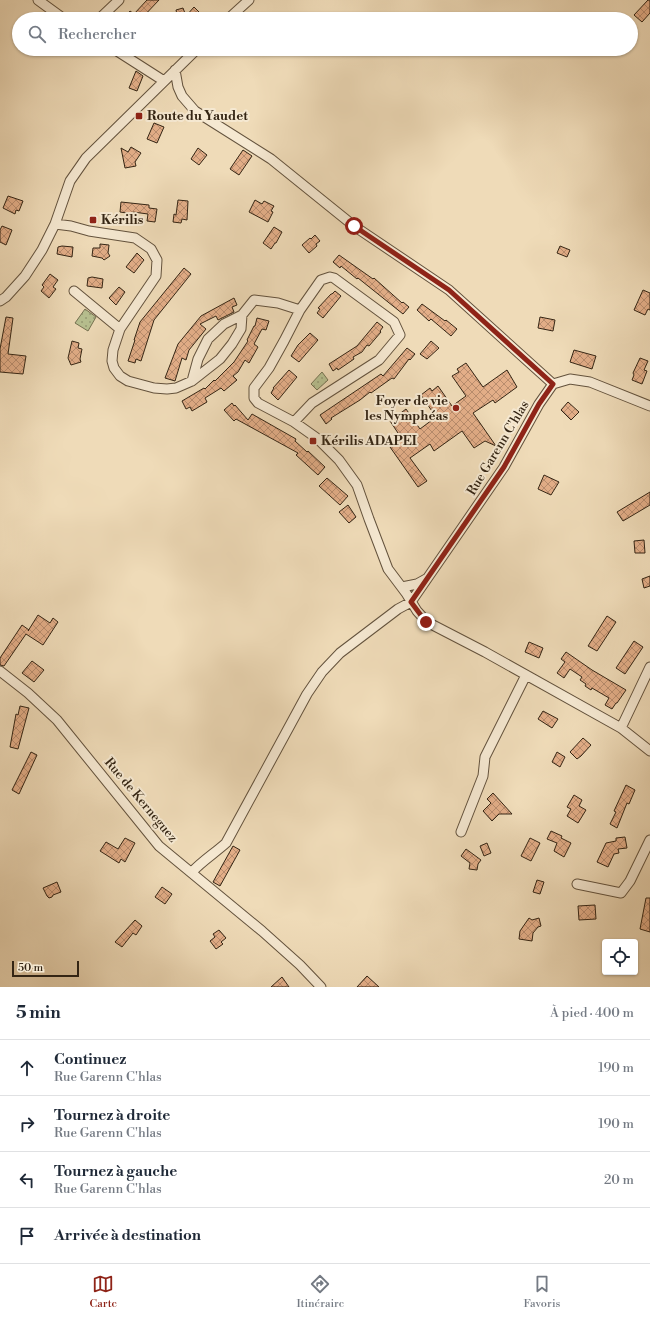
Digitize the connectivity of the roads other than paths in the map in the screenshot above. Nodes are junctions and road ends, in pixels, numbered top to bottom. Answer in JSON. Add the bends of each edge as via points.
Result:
{"nodes":[{"id":1,"x":38,"y":0,"type":"edge"},
{"id":2,"x":118,"y":0,"type":"edge"},
{"id":3,"x":249,"y":0,"type":"edge"},
{"id":4,"x":54,"y":12,"type":"edge"},
{"id":5,"x":106,"y":12,"type":"edge"},
{"id":6,"x":236,"y":12,"type":"edge"},
{"id":7,"x":125,"y":56,"type":"edge"},
{"id":8,"x":190,"y":56,"type":"edge"},
{"id":9,"x":175,"y":70,"type":"junction"},
{"id":10,"x":164,"y":81,"type":"junction"},
{"id":11,"x":54,"y":224,"type":"junction"},
{"id":12,"x":74,"y":291,"type":"dead end"},
{"id":13,"x":0,"y":301,"type":"edge"},
{"id":14,"x":300,"y":310,"type":"junction"},
{"id":15,"x":242,"y":314,"type":"junction"},
{"id":16,"x":120,"y":329,"type":"junction"},
{"id":17,"x":192,"y":381,"type":"junction"},
{"id":18,"x":553,"y":384,"type":"junction"},
{"id":19,"x":650,"y":406,"type":"edge"},
{"id":20,"x":294,"y":422,"type":"junction"},
{"id":21,"x":428,"y":579,"type":"junction"},
{"id":22,"x":402,"y":587,"type":"junction"},
{"id":23,"x":411,"y":602,"type":"junction"},
{"id":24,"x":650,"y":667,"type":"edge"},
{"id":25,"x":0,"y":671,"type":"edge"},
{"id":26,"x":526,"y":675,"type":"junction"},
{"id":27,"x":621,"y":728,"type":"junction"},
{"id":28,"x":650,"y":751,"type":"edge"},
{"id":29,"x":461,"y":832,"type":"dead end"},
{"id":30,"x":650,"y":840,"type":"edge"},
{"id":31,"x":192,"y":872,"type":"junction"},
{"id":32,"x":577,"y":884,"type":"dead end"},
{"id":33,"x":321,"y":987,"type":"edge"}],
"edges":[{"from":1,"to":4,"type":"street"},
{"from":2,"to":5,"type":"street"},
{"from":3,"to":6,"type":"street"},
{"from":7,"to":10,"type":"street"},
{"from":8,"to":9,"type":"street"},
{"from":9,"to":10,"type":"street"},
{"from":9,"to":18,"type":"street","via":[[182,96],[195,111],[271,159],[354,226],[449,290]]},
{"from":10,"to":11,"type":"street","via":[[86,158],[70,181]]},
{"from":11,"to":13,"type":"street","via":[[42,250],[25,276]]},
{"from":11,"to":16,"type":"street","via":[[135,238],[151,249],[157,260],[156,276]]},
{"from":12,"to":16,"type":"street"},
{"from":14,"to":15,"type":"street","via":[[278,303],[254,300]]},
{"from":14,"to":20,"type":"street","via":[[280,348],[254,388],[254,398],[258,403]]},
{"from":14,"to":20,"type":"street","via":[[321,280],[330,276],[394,322],[400,335],[379,360],[312,403]]},
{"from":15,"to":17,"type":"street","via":[[241,329],[232,344],[220,359]]},
{"from":15,"to":17,"type":"street","via":[[224,324],[208,340],[198,359]]},
{"from":16,"to":17,"type":"street","via":[[112,361],[120,376],[128,381],[154,388],[176,388]]},
{"from":18,"to":19,"type":"street","via":[[570,379],[590,382]]},
{"from":18,"to":21,"type":"street","name":"Rue Garenn C'hlas","via":[[504,467]]},
{"from":20,"to":22,"type":"street","via":[[318,439],[339,460],[358,485],[388,569]]},
{"from":21,"to":22,"type":"street"},
{"from":21,"to":23,"type":"street","name":"Rue Garenn C'hlas"},
{"from":22,"to":23,"type":"street"},
{"from":23,"to":26,"type":"street","via":[[426,622]]},
{"from":23,"to":31,"type":"street","via":[[340,653],[322,672],[307,694],[226,843]]},
{"from":24,"to":27,"type":"street"},
{"from":25,"to":31,"type":"street","name":"Rue de Kerneguez","via":[[57,720],[159,846]]},
{"from":26,"to":27,"type":"street"},
{"from":26,"to":29,"type":"street","via":[[485,758],[483,776]]},
{"from":27,"to":28,"type":"street"},
{"from":30,"to":32,"type":"street","via":[[630,881],[621,893]]},
{"from":31,"to":33,"type":"street","name":"Rue de Kerneguez","via":[[283,950]]}]}
